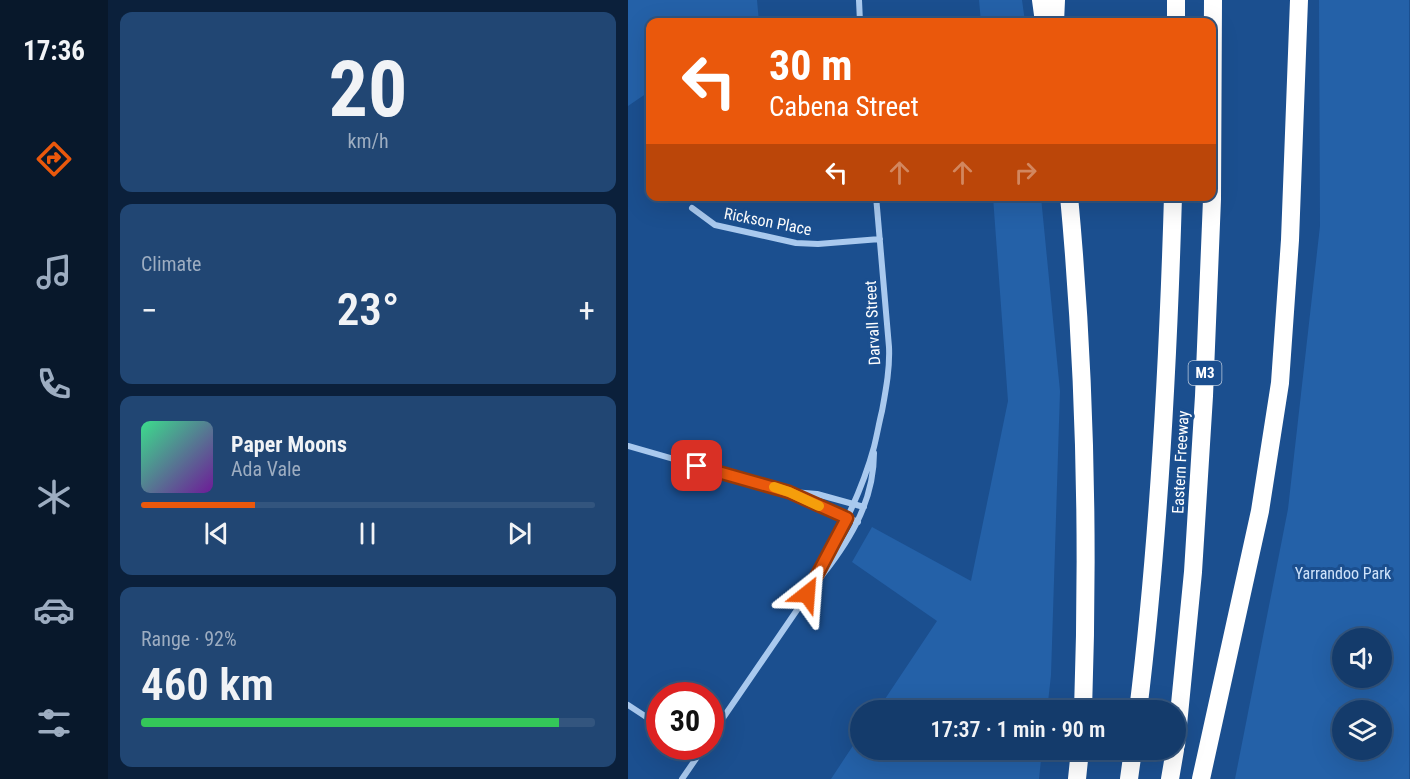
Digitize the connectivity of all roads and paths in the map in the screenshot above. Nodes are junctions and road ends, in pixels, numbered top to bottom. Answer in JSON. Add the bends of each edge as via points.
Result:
{"nodes":[{"id":1,"x":859,"y":0,"type":"edge"},
{"id":2,"x":1041,"y":0,"type":"edge"},
{"id":3,"x":1056,"y":0,"type":"edge"},
{"id":4,"x":1176,"y":0,"type":"edge"},
{"id":5,"x":1213,"y":0,"type":"edge"},
{"id":6,"x":1299,"y":0,"type":"edge"},
{"id":7,"x":860,"y":18,"type":"edge"},
{"id":8,"x":1044,"y":18,"type":"edge"},
{"id":9,"x":1055,"y":18,"type":"edge"},
{"id":10,"x":1176,"y":18,"type":"edge"},
{"id":11,"x":1213,"y":18,"type":"edge"},
{"id":12,"x":876,"y":201,"type":"edge"},
{"id":13,"x":1069,"y":201,"type":"edge"},
{"id":14,"x":1173,"y":201,"type":"edge"},
{"id":15,"x":1212,"y":201,"type":"edge"},
{"id":16,"x":692,"y":208,"type":"dead end"},
{"id":17,"x":880,"y":238,"type":"junction"},
{"id":18,"x":628,"y":446,"type":"edge"},
{"id":19,"x":874,"y":448,"type":"junction"},
{"id":20,"x":789,"y":492,"type":"junction"},
{"id":21,"x":853,"y":503,"type":"junction"},
{"id":22,"x":864,"y":507,"type":"junction"},
{"id":23,"x":847,"y":518,"type":"junction"},
{"id":24,"x":858,"y":522,"type":"junction"},
{"id":25,"x":807,"y":594,"type":"junction"},
{"id":26,"x":1083,"y":700,"type":"edge"},
{"id":27,"x":1139,"y":700,"type":"edge"},
{"id":28,"x":1180,"y":700,"type":"edge"},
{"id":29,"x":628,"y":705,"type":"edge"},
{"id":30,"x":724,"y":716,"type":"edge"},
{"id":31,"x":646,"y":717,"type":"edge"},
{"id":32,"x":695,"y":760,"type":"edge"},
{"id":33,"x":1079,"y":760,"type":"edge"},
{"id":34,"x":1132,"y":760,"type":"edge"},
{"id":35,"x":1173,"y":760,"type":"edge"},
{"id":36,"x":682,"y":779,"type":"edge"},
{"id":37,"x":1077,"y":779,"type":"edge"},
{"id":38,"x":1129,"y":779,"type":"edge"},
{"id":39,"x":1170,"y":779,"type":"edge"},
{"id":40,"x":1201,"y":779,"type":"edge"}],
"edges":[{"from":1,"to":7,"type":"street"},
{"from":2,"to":8,"type":"highway"},
{"from":3,"to":9,"type":"highway"},
{"from":4,"to":10,"type":"highway"},
{"from":5,"to":11,"type":"highway","name":"Eastern Freeway","number":"M3"},
{"from":6,"to":40,"type":"highway","via":[[1280,383],[1260,511]]},
{"from":12,"to":17,"type":"street","name":"Darvall Street"},
{"from":13,"to":26,"type":"highway","via":[[1078,294],[1086,488]]},
{"from":14,"to":27,"type":"highway","name":"Eastern Freeway","number":"M3","via":[[1160,474]]},
{"from":15,"to":28,"type":"highway","name":"Eastern Freeway","number":"M3","via":[[1193,572]]},
{"from":16,"to":17,"type":"street","name":"Rickson Place","via":[[715,225],[796,243]]},
{"from":17,"to":19,"type":"street","name":"Darvall Street","via":[[890,360]]},
{"from":18,"to":20,"type":"street"},
{"from":19,"to":21,"type":"street","name":"Darvall Street"},
{"from":19,"to":22,"type":"street","name":"Darvall Street","via":[[874,468]]},
{"from":20,"to":21,"type":"street"},
{"from":20,"to":23,"type":"street"},
{"from":21,"to":22,"type":"street"},
{"from":21,"to":23,"type":"street","name":"Darvall Street"},
{"from":22,"to":24,"type":"street","name":"Darvall Street"},
{"from":23,"to":24,"type":"street"},
{"from":23,"to":25,"type":"street","name":"Darvall Street"},
{"from":24,"to":25,"type":"street","name":"Darvall Street","via":[[838,556]]},
{"from":25,"to":30,"type":"street","name":"Darvall Street"},
{"from":29,"to":31,"type":"street"},
{"from":32,"to":36,"type":"street"},
{"from":33,"to":37,"type":"highway"},
{"from":34,"to":38,"type":"highway"},
{"from":35,"to":39,"type":"highway"}]}
